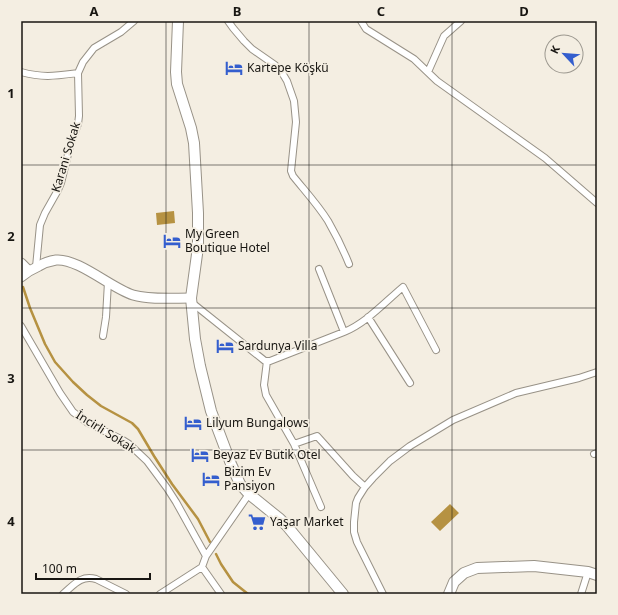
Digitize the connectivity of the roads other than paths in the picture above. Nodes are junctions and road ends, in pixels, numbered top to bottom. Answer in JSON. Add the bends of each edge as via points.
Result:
{"nodes":[{"id":1,"x":134,"y":21,"type":"edge"},
{"id":2,"x":178,"y":21,"type":"edge"},
{"id":3,"x":228,"y":21,"type":"edge"},
{"id":4,"x":361,"y":21,"type":"edge"},
{"id":5,"x":461,"y":21,"type":"edge"},
{"id":6,"x":21,"y":72,"type":"edge"},
{"id":7,"x":428,"y":72,"type":"junction"},
{"id":8,"x":78,"y":74,"type":"junction"},
{"id":9,"x":597,"y":203,"type":"edge"},
{"id":10,"x":21,"y":263,"type":"edge"},
{"id":11,"x":350,"y":264,"type":"dead end"},
{"id":12,"x":32,"y":269,"type":"junction"},
{"id":13,"x":319,"y":269,"type":"dead end"},
{"id":14,"x":21,"y":277,"type":"edge"},
{"id":15,"x":108,"y":282,"type":"junction"},
{"id":16,"x":191,"y":300,"type":"junction"},
{"id":17,"x":368,"y":317,"type":"junction"},
{"id":18,"x":21,"y":326,"type":"edge"},
{"id":19,"x":344,"y":332,"type":"junction"},
{"id":20,"x":103,"y":336,"type":"dead end"},
{"id":21,"x":436,"y":350,"type":"dead end"},
{"id":22,"x":267,"y":362,"type":"junction"},
{"id":23,"x":597,"y":372,"type":"edge"},
{"id":24,"x":410,"y":383,"type":"dead end"},
{"id":25,"x":294,"y":444,"type":"junction"},
{"id":26,"x":365,"y":487,"type":"junction"},
{"id":27,"x":249,"y":494,"type":"junction"},
{"id":28,"x":321,"y":507,"type":"dead end"},
{"id":29,"x":206,"y":556,"type":"junction"},
{"id":30,"x":202,"y":567,"type":"junction"},
{"id":31,"x":593,"y":573,"type":"edge"},
{"id":32,"x":63,"y":594,"type":"edge"},
{"id":33,"x":126,"y":594,"type":"edge"},
{"id":34,"x":160,"y":594,"type":"edge"},
{"id":35,"x":221,"y":594,"type":"edge"},
{"id":36,"x":343,"y":594,"type":"edge"},
{"id":37,"x":383,"y":594,"type":"edge"},
{"id":38,"x":449,"y":594,"type":"edge"},
{"id":39,"x":581,"y":594,"type":"edge"}],
"edges":[{"from":1,"to":8,"type":"street","name":"Karani Sokak","via":[[94,48],[83,62]]},
{"from":2,"to":16,"type":"main road","via":[[176,72],[193,138],[198,213],[198,247]]},
{"from":3,"to":11,"type":"street","via":[[252,49],[275,65],[287,80],[294,101],[296,122],[291,171],[328,220]]},
{"from":4,"to":7,"type":"street","via":[[366,29],[414,59]]},
{"from":5,"to":7,"type":"street","via":[[444,36]]},
{"from":6,"to":8,"type":"street","via":[[44,77]]},
{"from":7,"to":9,"type":"street","via":[[544,158]]},
{"from":8,"to":12,"type":"street","name":"Karani Sokak","via":[[78,124],[61,183],[40,225]]},
{"from":10,"to":12,"type":"street"},
{"from":12,"to":14,"type":"street"},
{"from":12,"to":15,"type":"street","via":[[51,261],[65,260]]},
{"from":13,"to":19,"type":"street"},
{"from":15,"to":16,"type":"street","via":[[142,297]]},
{"from":15,"to":20,"type":"street"},
{"from":16,"to":22,"type":"street"},
{"from":16,"to":27,"type":"main road","via":[[197,352],[211,411],[237,479]]},
{"from":17,"to":19,"type":"street"},
{"from":17,"to":21,"type":"street","via":[[403,287]]},
{"from":17,"to":24,"type":"street"},
{"from":18,"to":29,"type":"street","name":"İncirli Sokak","via":[[73,412],[88,423],[129,444],[147,461],[176,502]]},
{"from":19,"to":22,"type":"street"},
{"from":22,"to":25,"type":"street","via":[[264,384],[266,395]]},
{"from":23,"to":26,"type":"street","via":[[516,393],[453,420],[390,461]]},
{"from":25,"to":26,"type":"street","via":[[317,436]]},
{"from":25,"to":28,"type":"street"},
{"from":26,"to":37,"type":"street","via":[[356,503],[354,532]]},
{"from":27,"to":29,"type":"street"},
{"from":27,"to":36,"type":"main road","via":[[280,519]]},
{"from":29,"to":30,"type":"street"},
{"from":30,"to":34,"type":"street"},
{"from":30,"to":35,"type":"street"},
{"from":31,"to":38,"type":"main road","via":[[534,566],[477,568],[464,573],[454,582]]},
{"from":31,"to":39,"type":"street"},
{"from":32,"to":33,"type":"street","via":[[79,580],[90,578]]}]}
